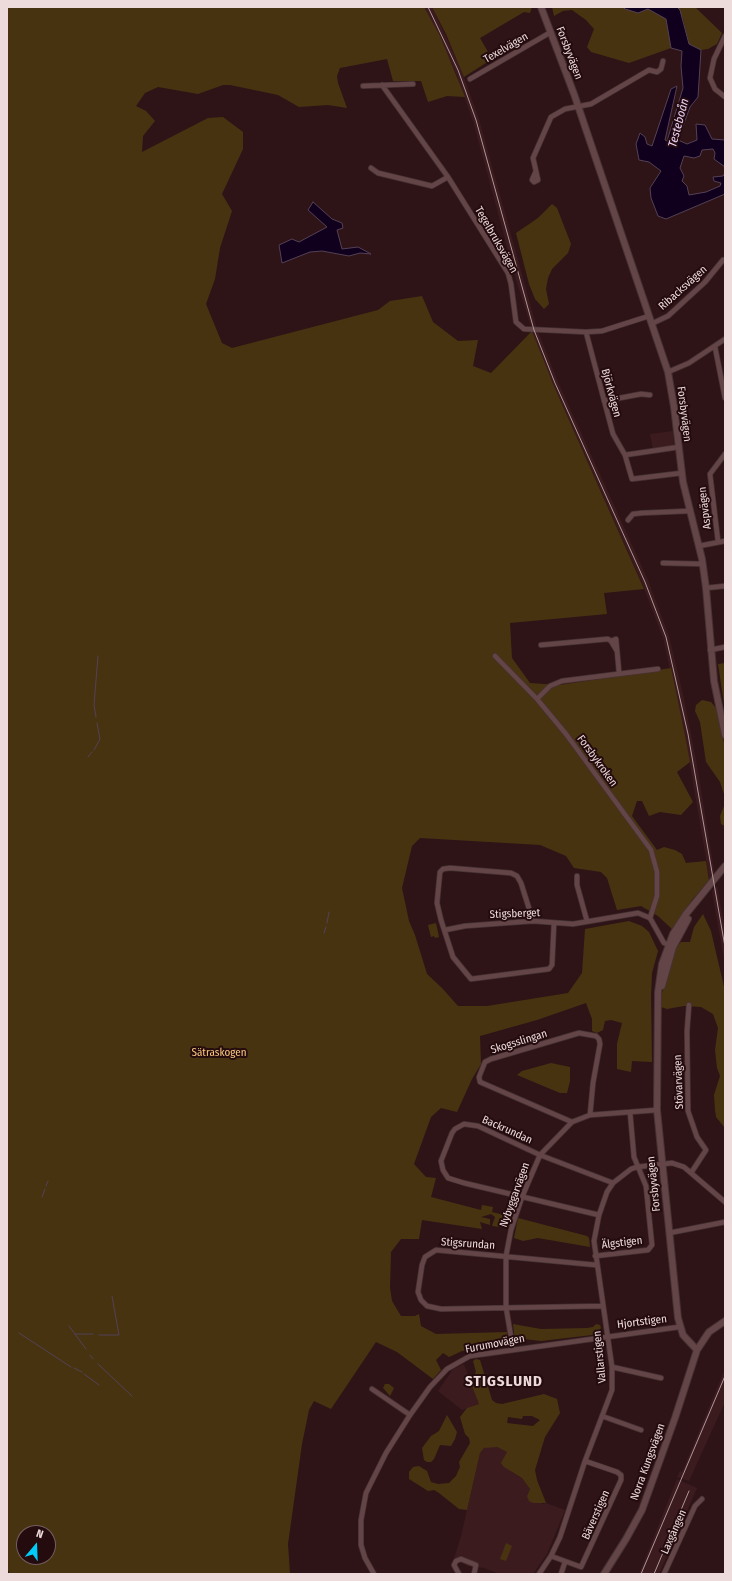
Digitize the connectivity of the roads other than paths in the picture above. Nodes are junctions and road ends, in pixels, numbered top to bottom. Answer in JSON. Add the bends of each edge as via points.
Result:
{"nodes":[{"id":1,"x":541,"y":7,"type":"edge"},
{"id":2,"x":551,"y":32,"type":"junction"},
{"id":3,"x":725,"y":36,"type":"edge"},
{"id":4,"x":663,"y":61,"type":"dead end"},
{"id":5,"x":470,"y":79,"type":"dead end"},
{"id":6,"x":413,"y":84,"type":"dead end"},
{"id":7,"x":382,"y":85,"type":"junction"},
{"id":8,"x":364,"y":86,"type":"dead end"},
{"id":9,"x":725,"y":97,"type":"edge"},
{"id":10,"x":578,"y":106,"type":"junction"},
{"id":11,"x":371,"y":168,"type":"dead end"},
{"id":12,"x":536,"y":171,"type":"dead end"},
{"id":13,"x":448,"y":177,"type":"junction"},
{"id":14,"x":723,"y":260,"type":"dead end"},
{"id":15,"x":649,"y":316,"type":"junction"},
{"id":16,"x":651,"y":324,"type":"junction"},
{"id":17,"x":586,"y":332,"type":"junction"},
{"id":18,"x":725,"y":339,"type":"edge"},
{"id":19,"x":715,"y":347,"type":"junction"},
{"id":20,"x":668,"y":372,"type":"junction"},
{"id":21,"x":650,"y":395,"type":"dead end"},
{"id":22,"x":725,"y":398,"type":"edge"},
{"id":23,"x":604,"y":401,"type":"junction"},
{"id":24,"x":679,"y":447,"type":"junction"},
{"id":25,"x":725,"y":454,"type":"edge"},
{"id":26,"x":625,"y":455,"type":"junction"},
{"id":27,"x":682,"y":473,"type":"junction"},
{"id":28,"x":689,"y":511,"type":"junction"},
{"id":29,"x":628,"y":520,"type":"dead end"},
{"id":30,"x":725,"y":541,"type":"edge"},
{"id":31,"x":718,"y":542,"type":"junction"},
{"id":32,"x":699,"y":546,"type":"junction"},
{"id":33,"x":663,"y":563,"type":"dead end"},
{"id":34,"x":703,"y":564,"type":"junction"},
{"id":35,"x":725,"y":586,"type":"edge"},
{"id":36,"x":706,"y":588,"type":"junction"},
{"id":37,"x":541,"y":645,"type":"dead end"},
{"id":38,"x":725,"y":647,"type":"edge"},
{"id":39,"x":710,"y":650,"type":"junction"},
{"id":40,"x":495,"y":656,"type":"dead end"},
{"id":41,"x":658,"y":669,"type":"dead end"},
{"id":42,"x":619,"y":672,"type":"junction"},
{"id":43,"x":537,"y":699,"type":"junction"},
{"id":44,"x":725,"y":735,"type":"edge"},
{"id":45,"x":725,"y":866,"type":"edge"},
{"id":46,"x":577,"y":876,"type":"dead end"},
{"id":47,"x":650,"y":918,"type":"junction"},
{"id":48,"x":533,"y":921,"type":"junction"},
{"id":49,"x":587,"y":921,"type":"junction"},
{"id":50,"x":554,"y":923,"type":"junction"},
{"id":51,"x":445,"y":930,"type":"junction"},
{"id":52,"x":670,"y":946,"type":"junction"},
{"id":53,"x":689,"y":1005,"type":"dead end"},
{"id":54,"x":657,"y":1110,"type":"junction"},
{"id":55,"x":630,"y":1112,"type":"junction"},
{"id":56,"x":590,"y":1115,"type":"junction"},
{"id":57,"x":572,"y":1122,"type":"junction"},
{"id":58,"x":540,"y":1155,"type":"junction"},
{"id":59,"x":662,"y":1163,"type":"junction"},
{"id":60,"x":637,"y":1167,"type":"junction"},
{"id":61,"x":691,"y":1173,"type":"junction"},
{"id":62,"x":613,"y":1183,"type":"junction"},
{"id":63,"x":522,"y":1197,"type":"junction"},
{"id":64,"x":725,"y":1202,"type":"edge"},
{"id":65,"x":599,"y":1216,"type":"junction"},
{"id":66,"x":725,"y":1222,"type":"edge"},
{"id":67,"x":669,"y":1233,"type":"junction"},
{"id":68,"x":506,"y":1256,"type":"junction"},
{"id":69,"x":595,"y":1256,"type":"junction"},
{"id":70,"x":596,"y":1265,"type":"junction"},
{"id":71,"x":603,"y":1306,"type":"junction"},
{"id":72,"x":506,"y":1307,"type":"junction"},
{"id":73,"x":725,"y":1321,"type":"edge"},
{"id":74,"x":679,"y":1326,"type":"junction"},
{"id":75,"x":607,"y":1336,"type":"junction"},
{"id":76,"x":513,"y":1349,"type":"junction"},
{"id":77,"x":697,"y":1350,"type":"junction"},
{"id":78,"x":612,"y":1367,"type":"junction"},
{"id":79,"x":661,"y":1378,"type":"dead end"},
{"id":80,"x":372,"y":1389,"type":"dead end"},
{"id":81,"x":410,"y":1415,"type":"junction"},
{"id":82,"x":602,"y":1416,"type":"junction"},
{"id":83,"x":641,"y":1430,"type":"dead end"},
{"id":84,"x":585,"y":1460,"type":"junction"},
{"id":85,"x":702,"y":1499,"type":"dead end"},
{"id":86,"x":551,"y":1556,"type":"junction"},
{"id":87,"x":565,"y":1562,"type":"junction"},
{"id":88,"x":374,"y":1574,"type":"edge"},
{"id":89,"x":459,"y":1574,"type":"edge"},
{"id":90,"x":474,"y":1574,"type":"edge"},
{"id":91,"x":539,"y":1574,"type":"edge"},
{"id":92,"x":562,"y":1574,"type":"edge"},
{"id":93,"x":604,"y":1574,"type":"edge"},
{"id":94,"x":664,"y":1574,"type":"edge"}],
"edges":[{"from":1,"to":2,"type":"street","name":"Forsbyvägen"},
{"from":2,"to":5,"type":"street","name":"Texelvägen"},
{"from":2,"to":10,"type":"street","name":"Forsbyvägen"},
{"from":3,"to":9,"type":"street","via":[[714,59],[710,78],[715,89]]},
{"from":4,"to":10,"type":"street","via":[[661,70],[649,70],[591,104]]},
{"from":6,"to":7,"type":"street"},
{"from":7,"to":8,"type":"street"},
{"from":7,"to":13,"type":"street","name":"Tegelbruksvägen"},
{"from":10,"to":12,"type":"street","via":[[556,113],[548,120],[533,158]]},
{"from":10,"to":15,"type":"street","name":"Forsbyvägen"},
{"from":11,"to":13,"type":"street","via":[[378,173],[432,186]]},
{"from":13,"to":17,"type":"street","name":"Tegelbruksvägen","via":[[508,273],[516,322],[524,329]]},
{"from":14,"to":16,"type":"street","name":"Ribacksvägen","via":[[705,282],[668,316]]},
{"from":15,"to":16,"type":"street","name":"Forsbyvägen"},
{"from":15,"to":17,"type":"street","name":"Tegelbruksvägen","via":[[602,331]]},
{"from":16,"to":20,"type":"street","name":"Forsbyvägen"},
{"from":17,"to":23,"type":"street","name":"Björkvägen"},
{"from":18,"to":19,"type":"street"},
{"from":19,"to":20,"type":"street"},
{"from":19,"to":22,"type":"street"},
{"from":20,"to":24,"type":"street","name":"Forsbyvägen"},
{"from":21,"to":23,"type":"street","via":[[641,394]]},
{"from":23,"to":26,"type":"street","name":"Björkvägen","via":[[613,434]]},
{"from":24,"to":26,"type":"street"},
{"from":24,"to":27,"type":"street","name":"Forsbyvägen"},
{"from":25,"to":31,"type":"street","name":"Aspvägen","via":[[710,474]]},
{"from":26,"to":27,"type":"street","name":"Björkvägen","via":[[632,479]]},
{"from":27,"to":28,"type":"street","name":"Forsbyvägen"},
{"from":28,"to":29,"type":"street","via":[[633,514]]},
{"from":28,"to":32,"type":"street","name":"Forsbyvägen"},
{"from":30,"to":31,"type":"street"},
{"from":31,"to":32,"type":"street"},
{"from":32,"to":34,"type":"street","name":"Forsbyvägen"},
{"from":33,"to":34,"type":"street"},
{"from":34,"to":36,"type":"street","name":"Forsbyvägen"},
{"from":35,"to":36,"type":"street"},
{"from":36,"to":39,"type":"street","name":"Forsbyvägen"},
{"from":37,"to":42,"type":"street","via":[[616,639]]},
{"from":38,"to":39,"type":"street"},
{"from":39,"to":44,"type":"street","name":"Forsbyvägen"},
{"from":40,"to":43,"type":"street","name":"Forsbykroken"},
{"from":41,"to":42,"type":"street"},
{"from":42,"to":43,"type":"street","via":[[562,680],[550,686]]},
{"from":43,"to":47,"type":"street","name":"Forsbykroken","via":[[651,850],[657,872],[657,896]]},
{"from":45,"to":52,"type":"street","name":"Forsbyvägen","via":[[700,898]]},
{"from":46,"to":49,"type":"street"},
{"from":47,"to":49,"type":"street","name":"Stigsberget","via":[[638,913]]},
{"from":47,"to":52,"type":"street","via":[[664,943]]},
{"from":48,"to":50,"type":"street","name":"Stigsberget"},
{"from":48,"to":51,"type":"street","name":"Stigsberget"},
{"from":48,"to":51,"type":"street","via":[[517,876],[492,871],[446,868],[439,876],[436,903]]},
{"from":49,"to":50,"type":"street","name":"Stigsberget","via":[[573,924]]},
{"from":50,"to":51,"type":"street","via":[[552,965],[549,969],[478,979],[468,977],[456,961]]},
{"from":52,"to":54,"type":"street","name":"Forsbyvägen","via":[[658,1009]]},
{"from":53,"to":61,"type":"street","name":"Stövarvägen","via":[[688,1111],[697,1137],[706,1148],[706,1152]]},
{"from":54,"to":55,"type":"street","name":"Nybyggarvägen"},
{"from":54,"to":59,"type":"street","name":"Forsbyvägen"},
{"from":55,"to":56,"type":"street","name":"Nybyggarvägen"},
{"from":55,"to":60,"type":"street"},
{"from":56,"to":57,"type":"street","name":"Nybyggarvägen"},
{"from":56,"to":57,"type":"street","name":"Skogsslingan","via":[[600,1044],[596,1036],[579,1034],[485,1062],[479,1077],[480,1082]]},
{"from":57,"to":58,"type":"street","name":"Nybyggarvägen"},
{"from":58,"to":62,"type":"street","name":"Backrundan"},
{"from":58,"to":63,"type":"street","name":"Nybyggarvägen"},
{"from":58,"to":63,"type":"street","name":"Backrundan","via":[[478,1126],[464,1124],[452,1133],[441,1161],[448,1178]]},
{"from":59,"to":60,"type":"street","name":"Vallarstigen"},
{"from":59,"to":61,"type":"street","name":"Vallarstigen","via":[[679,1165]]},
{"from":59,"to":67,"type":"street","name":"Forsbyvägen"},
{"from":60,"to":62,"type":"street","name":"Vallarstigen"},
{"from":60,"to":69,"type":"street","name":"Älgstigen","via":[[646,1186],[652,1240],[650,1247],[648,1250]]},
{"from":61,"to":64,"type":"street","name":"Vallarstigen"},
{"from":62,"to":65,"type":"street","name":"Vallarstigen","via":[[607,1192]]},
{"from":63,"to":65,"type":"street","name":"Backrundan"},
{"from":63,"to":68,"type":"street","name":"Nybyggarvägen"},
{"from":65,"to":69,"type":"street","name":"Vallarstigen","via":[[594,1241]]},
{"from":66,"to":67,"type":"street"},
{"from":67,"to":74,"type":"street","name":"Forsbyvägen"},
{"from":68,"to":70,"type":"street","name":"Stigsrundan"},
{"from":68,"to":72,"type":"street","name":"Nybyggarvägen"},
{"from":68,"to":72,"type":"street","name":"Stigsrundan","via":[[436,1250],[425,1257],[418,1292],[421,1300],[434,1308]]},
{"from":69,"to":70,"type":"street","name":"Vallarstigen"},
{"from":70,"to":71,"type":"street","name":"Vallarstigen"},
{"from":71,"to":72,"type":"street","name":"Stigsrundan"},
{"from":71,"to":75,"type":"street","name":"Vallarstigen"},
{"from":72,"to":76,"type":"street","name":"Nybyggarvägen"},
{"from":73,"to":77,"type":"street","name":"Norra Kungsvägen","via":[[709,1332]]},
{"from":74,"to":75,"type":"street","name":"Hjortstigen"},
{"from":74,"to":77,"type":"street","name":"Forsbyvägen","via":[[683,1335]]},
{"from":75,"to":76,"type":"street","name":"Furumovägen"},
{"from":75,"to":78,"type":"street","name":"Vallarstigen"},
{"from":76,"to":81,"type":"street","name":"Furumovägen","via":[[466,1357],[451,1366],[430,1387]]},
{"from":77,"to":93,"type":"street","name":"Norra Kungsvägen","via":[[642,1510]]},
{"from":78,"to":79,"type":"street"},
{"from":78,"to":82,"type":"street","name":"Vallarstigen","via":[[612,1390]]},
{"from":80,"to":81,"type":"street"},
{"from":81,"to":88,"type":"street","name":"Furumovägen","via":[[376,1472],[364,1502],[360,1545]]},
{"from":82,"to":83,"type":"street"},
{"from":82,"to":84,"type":"street","name":"Vallarstigen"},
{"from":84,"to":86,"type":"street","name":"Vallarstigen","via":[[573,1500]]},
{"from":84,"to":87,"type":"street","name":"Bäverstigen","via":[[617,1472],[621,1480],[581,1568]]},
{"from":85,"to":94,"type":"street","name":"Laxgången","via":[[695,1506]]},
{"from":86,"to":87,"type":"street","name":"Bäverstigen"},
{"from":86,"to":91,"type":"street","name":"Vallarstigen"},
{"from":87,"to":92,"type":"street"},
{"from":89,"to":90,"type":"street","via":[[454,1565],[461,1559],[476,1565]]}]}
